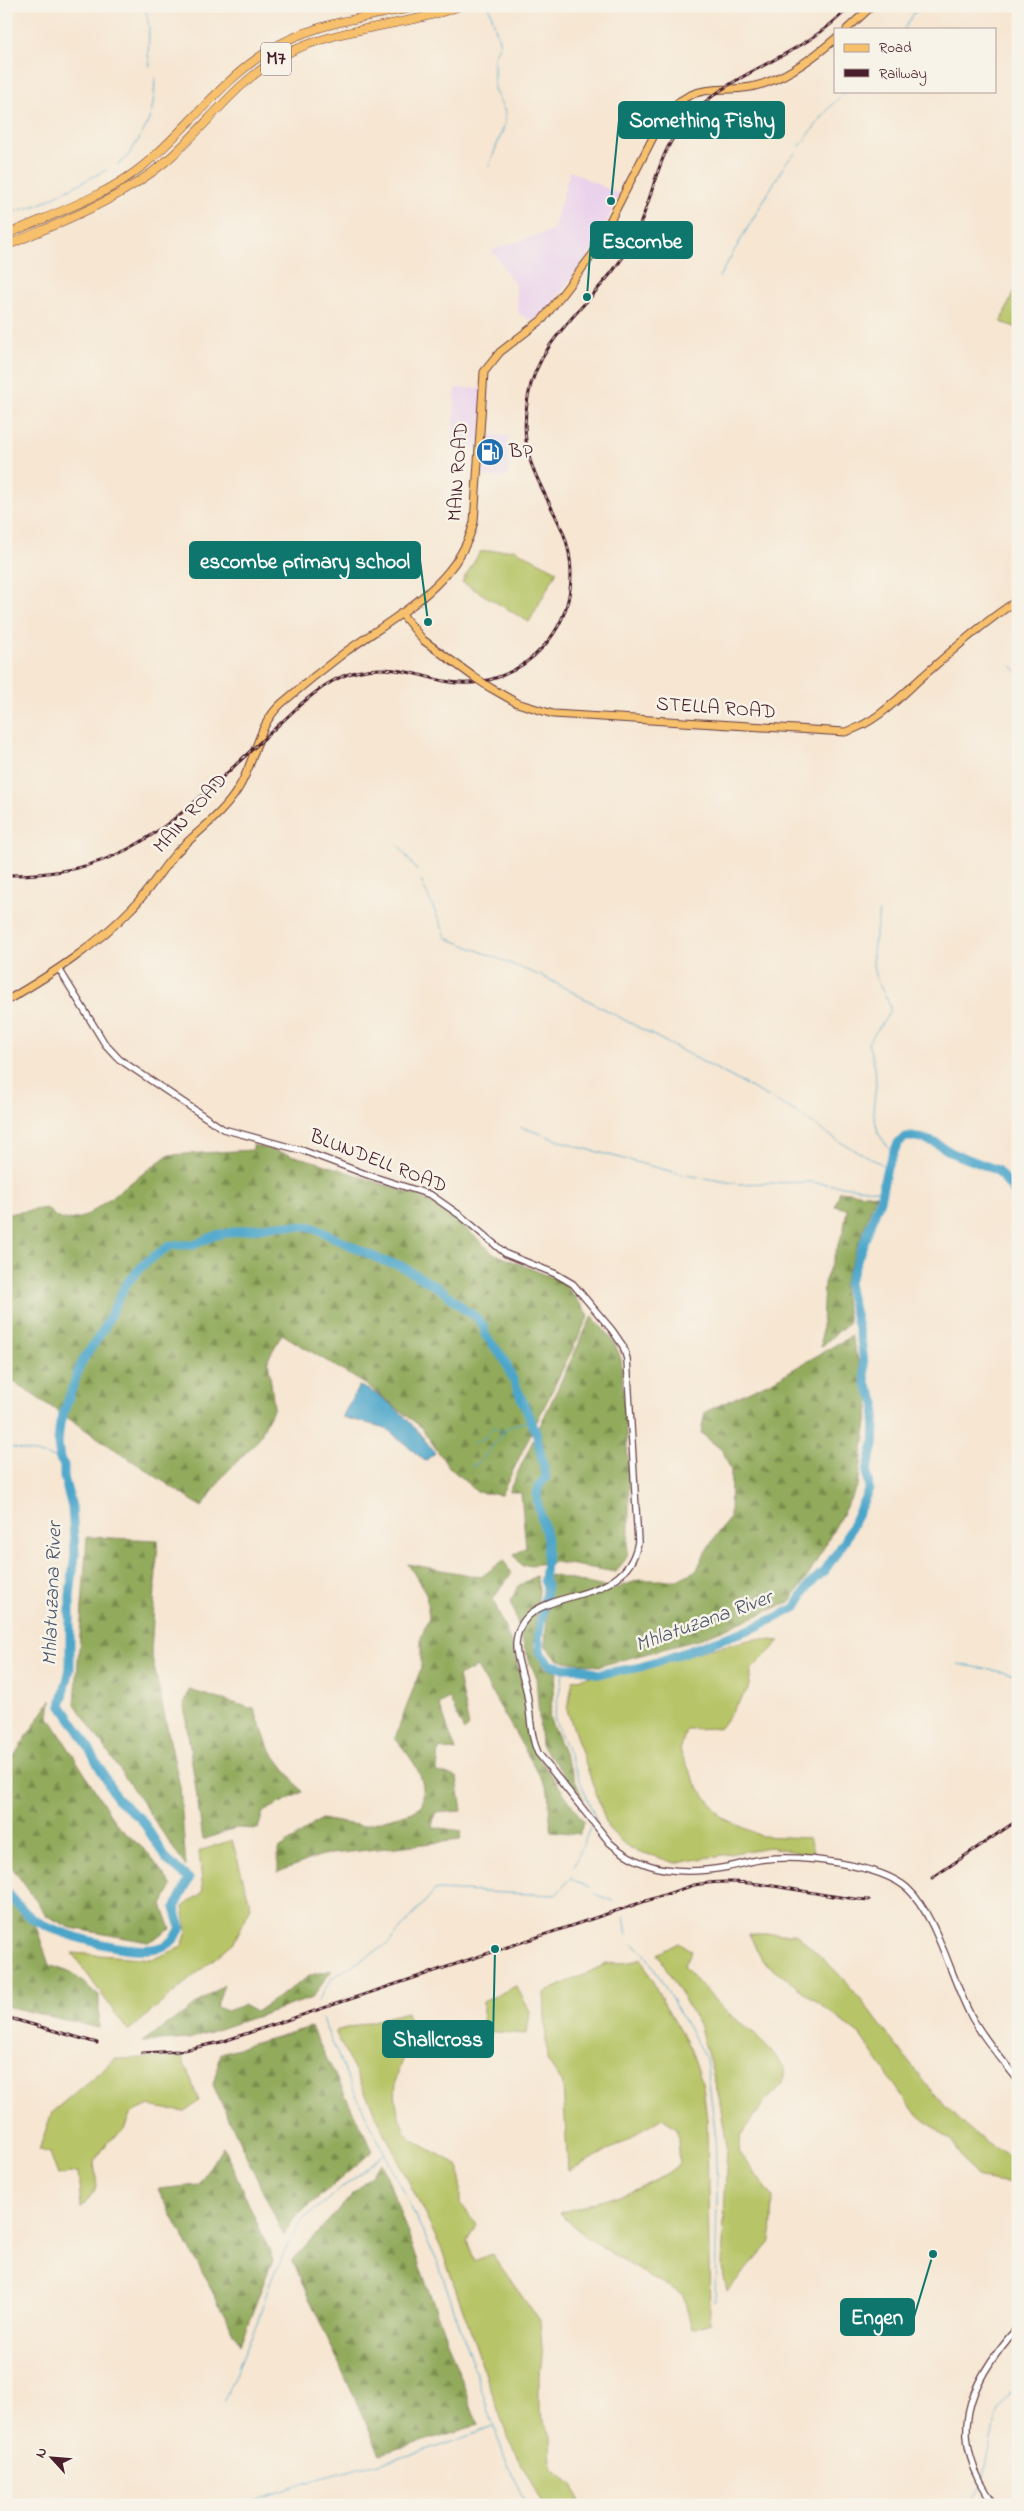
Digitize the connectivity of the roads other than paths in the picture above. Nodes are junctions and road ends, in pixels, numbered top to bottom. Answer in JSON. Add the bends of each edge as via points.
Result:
{"nodes":[{"id":1,"x":422,"y":6,"type":"edge"},
{"id":2,"x":460,"y":6,"type":"edge"},
{"id":3,"x":872,"y":6,"type":"edge"},
{"id":4,"x":848,"y":28,"type":"edge"},
{"id":5,"x":834,"y":40,"type":"edge"},
{"id":6,"x":6,"y":235,"type":"edge"},
{"id":7,"x":6,"y":246,"type":"edge"},
{"id":8,"x":1018,"y":600,"type":"edge"},
{"id":9,"x":401,"y":613,"type":"junction"},
{"id":10,"x":59,"y":969,"type":"junction"},
{"id":11,"x":6,"y":1001,"type":"edge"},
{"id":12,"x":1018,"y":2080,"type":"edge"},
{"id":13,"x":1018,"y":2327,"type":"edge"},
{"id":14,"x":995,"y":2505,"type":"edge"}],
"edges":[{"from":1,"to":6,"type":"highway","number":"M7","via":[[333,24],[280,44],[237,74],[168,144],[128,177]]},
{"from":2,"to":7,"type":"highway","number":"M7","via":[[430,16],[329,37],[281,56],[247,80],[165,162],[132,186]]},
{"from":3,"to":4,"type":"main road"},
{"from":5,"to":9,"type":"main road","name":"MAIN ROAD","via":[[771,81],[696,92],[680,100],[665,114],[593,254],[546,315],[500,352],[484,372],[472,530],[442,579]]},
{"from":8,"to":9,"type":"main road","name":"STELLA ROAD","bridge":true,"via":[[886,708],[845,732],[553,714],[517,703],[488,687],[423,640]]},
{"from":9,"to":10,"type":"main road","name":"MAIN ROAD","via":[[328,665],[276,709],[262,730],[247,771],[229,802],[176,854],[127,913]]},
{"from":10,"to":11,"type":"main road","name":"MAIN ROAD"},
{"from":10,"to":12,"type":"street","name":"BLUNDELL ROAD","via":[[109,1050],[209,1120],[231,1132],[304,1151],[431,1195],[506,1254],[556,1274],[581,1292],[618,1338],[627,1359],[638,1542],[632,1562],[620,1577],[610,1584],[535,1610],[521,1627],[516,1647],[534,1744],[545,1764],[610,1843],[636,1862],[661,1870],[707,1870],[779,1858],[864,1868],[889,1876],[907,1888],[922,1906],[971,2014]]},
{"from":13,"to":14,"type":"street","via":[[984,2370],[973,2394],[967,2424],[971,2461]]}]}
